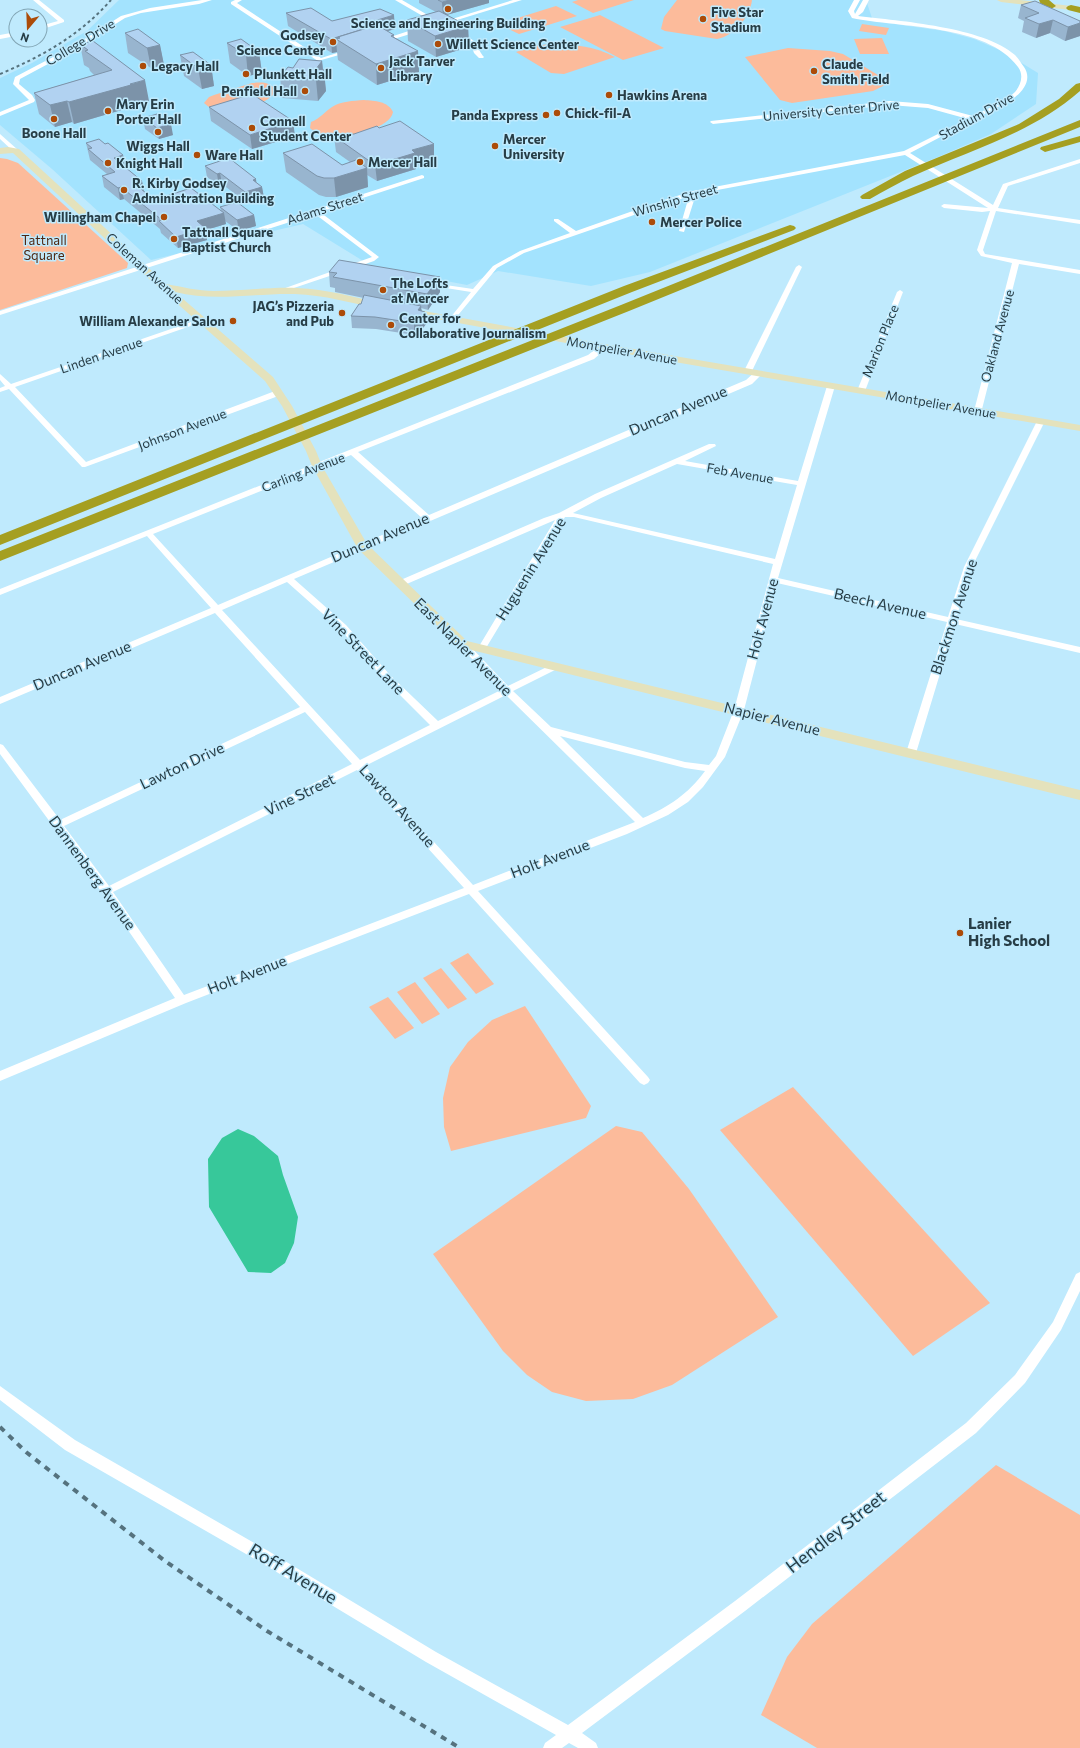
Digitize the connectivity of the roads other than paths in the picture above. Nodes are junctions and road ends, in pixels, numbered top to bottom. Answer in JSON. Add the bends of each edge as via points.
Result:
{"nodes":[{"id":1,"x":36,"y":0,"type":"edge"},
{"id":2,"x":209,"y":0,"type":"edge"},
{"id":3,"x":239,"y":0,"type":"edge"},
{"id":4,"x":398,"y":0,"type":"edge"},
{"id":5,"x":519,"y":0,"type":"edge"},
{"id":6,"x":857,"y":0,"type":"edge"},
{"id":7,"x":866,"y":0,"type":"edge"},
{"id":8,"x":1000,"y":0,"type":"edge"},
{"id":9,"x":1044,"y":2,"type":"edge"},
{"id":10,"x":46,"y":8,"type":"edge"},
{"id":11,"x":1078,"y":8,"type":"edge"},
{"id":12,"x":48,"y":10,"type":"edge"},
{"id":13,"x":854,"y":17,"type":"junction"},
{"id":14,"x":439,"y":24,"type":"junction"},
{"id":15,"x":432,"y":25,"type":"edge"},
{"id":16,"x":48,"y":26,"type":"edge"},
{"id":17,"x":426,"y":27,"type":"edge"},
{"id":18,"x":446,"y":27,"type":"edge"},
{"id":19,"x":452,"y":31,"type":"edge"},
{"id":20,"x":372,"y":44,"type":"edge"},
{"id":21,"x":357,"y":48,"type":"edge"},
{"id":22,"x":481,"y":57,"type":"dead end"},
{"id":23,"x":1080,"y":86,"type":"edge"},
{"id":24,"x":0,"y":114,"type":"edge"},
{"id":25,"x":1078,"y":117,"type":"edge"},
{"id":26,"x":972,"y":118,"type":"junction"},
{"id":27,"x":713,"y":122,"type":"dead end"},
{"id":28,"x":0,"y":136,"type":"edge"},
{"id":29,"x":1080,"y":139,"type":"edge"},
{"id":30,"x":0,"y":151,"type":"edge"},
{"id":31,"x":16,"y":151,"type":"junction"},
{"id":32,"x":906,"y":153,"type":"junction"},
{"id":33,"x":0,"y":157,"type":"edge"},
{"id":34,"x":1080,"y":162,"type":"edge"},
{"id":35,"x":33,"y":166,"type":"junction"},
{"id":36,"x":952,"y":176,"type":"junction"},
{"id":37,"x":422,"y":177,"type":"dead end"},
{"id":38,"x":693,"y":193,"type":"junction"},
{"id":39,"x":866,"y":197,"type":"junction"},
{"id":40,"x":852,"y":203,"type":"dead end"},
{"id":41,"x":944,"y":206,"type":"dead end"},
{"id":42,"x":994,"y":209,"type":"junction"},
{"id":43,"x":315,"y":212,"type":"junction"},
{"id":44,"x":556,"y":220,"type":"dead end"},
{"id":45,"x":803,"y":222,"type":"dead end"},
{"id":46,"x":1080,"y":222,"type":"edge"},
{"id":47,"x":682,"y":231,"type":"dead end"},
{"id":48,"x":575,"y":233,"type":"junction"},
{"id":49,"x":1016,"y":262,"type":"junction"},
{"id":50,"x":142,"y":267,"type":"junction"},
{"id":51,"x":799,"y":267,"type":"dead end"},
{"id":52,"x":347,"y":269,"type":"junction"},
{"id":53,"x":362,"y":271,"type":"edge"},
{"id":54,"x":1080,"y":272,"type":"edge"},
{"id":55,"x":422,"y":282,"type":"edge"},
{"id":56,"x":163,"y":285,"type":"junction"},
{"id":57,"x":280,"y":291,"type":"junction"},
{"id":58,"x":475,"y":291,"type":"junction"},
{"id":59,"x":900,"y":292,"type":"dead end"},
{"id":60,"x":207,"y":300,"type":"junction"},
{"id":61,"x":0,"y":313,"type":"edge"},
{"id":62,"x":452,"y":319,"type":"junction"},
{"id":63,"x":203,"y":320,"type":"junction"},
{"id":64,"x":604,"y":347,"type":"junction"},
{"id":65,"x":748,"y":371,"type":"junction"},
{"id":66,"x":759,"y":373,"type":"junction"},
{"id":67,"x":0,"y":376,"type":"edge"},
{"id":68,"x":10,"y":386,"type":"junction"},
{"id":69,"x":831,"y":386,"type":"junction"},
{"id":70,"x":0,"y":390,"type":"edge"},
{"id":71,"x":861,"y":391,"type":"junction"},
{"id":72,"x":278,"y":393,"type":"junction"},
{"id":73,"x":978,"y":411,"type":"junction"},
{"id":74,"x":1040,"y":421,"type":"junction"},
{"id":75,"x":1080,"y":428,"type":"edge"},
{"id":76,"x":712,"y":446,"type":"dead end"},
{"id":77,"x":311,"y":451,"type":"joint"},
{"id":78,"x":353,"y":452,"type":"junction"},
{"id":79,"x":678,"y":462,"type":"junction"},
{"id":80,"x":317,"y":466,"type":"junction"},
{"id":81,"x":802,"y":484,"type":"junction"},
{"id":82,"x":562,"y":515,"type":"junction"},
{"id":83,"x":427,"y":518,"type":"junction"},
{"id":84,"x":148,"y":533,"type":"junction"},
{"id":85,"x":0,"y":540,"type":"edge"},
{"id":86,"x":362,"y":546,"type":"junction"},
{"id":87,"x":0,"y":556,"type":"edge"},
{"id":88,"x":778,"y":562,"type":"junction"},
{"id":89,"x":288,"y":578,"type":"junction"},
{"id":90,"x":773,"y":580,"type":"junction"},
{"id":91,"x":399,"y":584,"type":"junction"},
{"id":92,"x":0,"y":592,"type":"edge"},
{"id":93,"x":215,"y":609,"type":"junction"},
{"id":94,"x":951,"y":621,"type":"junction"},
{"id":95,"x":463,"y":644,"type":"junction"},
{"id":96,"x":482,"y":648,"type":"junction"},
{"id":97,"x":1080,"y":650,"type":"edge"},
{"id":98,"x":556,"y":666,"type":"junction"},
{"id":99,"x":507,"y":692,"type":"junction"},
{"id":100,"x":0,"y":701,"type":"edge"},
{"id":101,"x":307,"y":707,"type":"junction"},
{"id":102,"x":739,"y":710,"type":"junction"},
{"id":103,"x":437,"y":726,"type":"junction"},
{"id":104,"x":548,"y":730,"type":"junction"},
{"id":105,"x":0,"y":747,"type":"edge"},
{"id":106,"x":911,"y":753,"type":"junction"},
{"id":107,"x":360,"y":766,"type":"junction"},
{"id":108,"x":712,"y":769,"type":"junction"},
{"id":109,"x":1080,"y":795,"type":"edge"},
{"id":110,"x":642,"y":823,"type":"junction"},
{"id":111,"x":58,"y":825,"type":"junction"},
{"id":112,"x":472,"y":889,"type":"junction"},
{"id":113,"x":106,"y":891,"type":"junction"},
{"id":114,"x":182,"y":1000,"type":"junction"},
{"id":115,"x":0,"y":1076,"type":"edge"},
{"id":116,"x":644,"y":1080,"type":"dead end"},
{"id":117,"x":1080,"y":1278,"type":"edge"},
{"id":118,"x":0,"y":1392,"type":"edge"},
{"id":119,"x":569,"y":1734,"type":"junction"},
{"id":120,"x":550,"y":1748,"type":"edge"},
{"id":121,"x":591,"y":1748,"type":"edge"}],
"edges":[{"from":1,"to":10,"type":"street"},
{"from":2,"to":24,"type":"street","name":"College Drive","via":[[191,5],[146,10],[111,22],[73,48],[17,78],[16,84],[32,100],[28,104]]},
{"from":3,"to":21,"type":"street","via":[[233,3],[320,60]]},
{"from":4,"to":14,"type":"street"},
{"from":5,"to":14,"type":"street"},
{"from":6,"to":13,"type":"street","via":[[851,11]]},
{"from":7,"to":13,"type":"street","via":[[860,12]]},
{"from":8,"to":9,"type":"street"},
{"from":9,"to":11,"type":"street"},
{"from":12,"to":16,"type":"street","via":[[62,21]]},
{"from":13,"to":26,"type":"street","name":"Stadium Drive","via":[[960,33],[994,45],[1012,56],[1024,73],[1024,82],[1020,90],[1005,102]]},
{"from":14,"to":15,"type":"street"},
{"from":14,"to":18,"type":"street"},
{"from":17,"to":20,"type":"street"},
{"from":19,"to":22,"type":"street","via":[[473,43]]},
{"from":23,"to":39,"type":"highway","via":[[1059,104],[1029,123],[913,172]]},
{"from":25,"to":36,"type":"highway"},
{"from":25,"to":39,"type":"highway"},
{"from":26,"to":27,"type":"street","name":"University Center Drive","via":[[928,106],[890,103]]},
{"from":26,"to":32,"type":"street","name":"Stadium Drive"},
{"from":28,"to":31,"type":"street"},
{"from":29,"to":36,"type":"highway"},
{"from":30,"to":31,"type":"street"},
{"from":31,"to":35,"type":"street","name":"Coleman Avenue"},
{"from":32,"to":38,"type":"street","name":"Winship Street"},
{"from":32,"to":42,"type":"street"},
{"from":33,"to":35,"type":"street","via":[[15,159]]},
{"from":34,"to":42,"type":"street","via":[[1005,185]]},
{"from":35,"to":50,"type":"street","name":"Coleman Avenue"},
{"from":36,"to":87,"type":"highway"},
{"from":37,"to":43,"type":"street","name":"Adams Street"},
{"from":38,"to":47,"type":"street"},
{"from":38,"to":48,"type":"street","name":"Winship Street"},
{"from":39,"to":40,"type":"highway"},
{"from":41,"to":42,"type":"street"},
{"from":42,"to":46,"type":"street"},
{"from":42,"to":49,"type":"street","via":[[981,253],[986,257]]},
{"from":43,"to":50,"type":"street","name":"Adams Street"},
{"from":43,"to":52,"type":"street","via":[[376,257]]},
{"from":44,"to":48,"type":"street"},
{"from":45,"to":85,"type":"highway"},
{"from":48,"to":58,"type":"street","name":"Winship Street","via":[[522,252],[494,267]]},
{"from":49,"to":54,"type":"street"},
{"from":49,"to":73,"type":"street","name":"Oakland Avenue"},
{"from":50,"to":56,"type":"street","name":"Coleman Avenue"},
{"from":50,"to":61,"type":"street","name":"Adams Street"},
{"from":51,"to":65,"type":"street"},
{"from":52,"to":53,"type":"street"},
{"from":52,"to":57,"type":"street"},
{"from":55,"to":58,"type":"street"},
{"from":56,"to":60,"type":"street","name":"Montpelier Avenue"},
{"from":56,"to":63,"type":"street","name":"Coleman Avenue"},
{"from":57,"to":60,"type":"street","name":"Montpelier Avenue"},
{"from":57,"to":62,"type":"street","name":"Montpelier Avenue","via":[[304,292]]},
{"from":58,"to":62,"type":"street","name":"Winship Street"},
{"from":59,"to":71,"type":"street","name":"Marion Place"},
{"from":60,"to":63,"type":"street","name":"Coleman Avenue","via":[[202,314]]},
{"from":62,"to":64,"type":"street","name":"Montpelier Avenue"},
{"from":63,"to":68,"type":"street","name":"Linden Avenue"},
{"from":63,"to":72,"type":"street","name":"Coleman Avenue","via":[[258,368],[275,386]]},
{"from":64,"to":65,"type":"street","name":"Montpelier Avenue"},
{"from":64,"to":78,"type":"street","name":"Carling Avenue","via":[[591,357]]},
{"from":65,"to":66,"type":"street","name":"Montpelier Avenue"},
{"from":66,"to":69,"type":"street","name":"Montpelier Avenue"},
{"from":66,"to":83,"type":"street","name":"Duncan Avenue","via":[[749,382]]},
{"from":67,"to":68,"type":"street"},
{"from":68,"to":70,"type":"street","name":"Linden Avenue"},
{"from":68,"to":72,"type":"street","name":"Johnson Avenue","via":[[85,465]]},
{"from":69,"to":71,"type":"street","name":"Montpelier Avenue"},
{"from":69,"to":81,"type":"street","name":"Holt Avenue"},
{"from":71,"to":73,"type":"street","name":"Montpelier Avenue"},
{"from":72,"to":77,"type":"street","name":"Coleman Avenue"},
{"from":73,"to":74,"type":"street","name":"Montpelier Avenue"},
{"from":74,"to":75,"type":"street","name":"Montpelier Avenue"},
{"from":74,"to":94,"type":"street","name":"Blackmon Avenue","via":[[968,567]]},
{"from":76,"to":79,"type":"street","name":"Huguenin Avenue"},
{"from":77,"to":80,"type":"street","name":"East Napier Avenue"},
{"from":78,"to":80,"type":"street","name":"Carling Avenue"},
{"from":78,"to":83,"type":"street"},
{"from":79,"to":81,"type":"street","name":"Feb Avenue"},
{"from":79,"to":82,"type":"street","name":"Huguenin Avenue","via":[[598,496]]},
{"from":80,"to":84,"type":"street","name":"Carling Avenue"},
{"from":80,"to":86,"type":"street","name":"East Napier Avenue"},
{"from":81,"to":88,"type":"street","name":"Holt Avenue"},
{"from":82,"to":88,"type":"street"},
{"from":82,"to":91,"type":"street"},
{"from":82,"to":96,"type":"street","name":"Huguenin Avenue"},
{"from":83,"to":86,"type":"street","name":"Duncan Avenue"},
{"from":84,"to":92,"type":"street","name":"Carling Avenue"},
{"from":84,"to":93,"type":"street","name":"Lawton Avenue"},
{"from":86,"to":89,"type":"street","name":"Duncan Avenue"},
{"from":86,"to":91,"type":"street","name":"East Napier Avenue"},
{"from":88,"to":90,"type":"street","name":"Holt Avenue"},
{"from":89,"to":93,"type":"street","name":"Duncan Avenue"},
{"from":89,"to":103,"type":"street","name":"Vine Street Lane","via":[[342,627],[392,682]]},
{"from":90,"to":94,"type":"street","name":"Beech Avenue"},
{"from":90,"to":102,"type":"street","name":"Holt Avenue"},
{"from":91,"to":95,"type":"street","name":"East Napier Avenue"},
{"from":93,"to":100,"type":"street","name":"Duncan Avenue"},
{"from":93,"to":101,"type":"street","name":"Lawton Avenue"},
{"from":94,"to":97,"type":"street","name":"Beech Avenue"},
{"from":94,"to":106,"type":"street","name":"Blackmon Avenue"},
{"from":95,"to":96,"type":"street","name":"Napier Avenue"},
{"from":95,"to":99,"type":"street","name":"East Napier Avenue"},
{"from":96,"to":98,"type":"street","name":"Napier Avenue"},
{"from":98,"to":99,"type":"street","name":"Vine Street"},
{"from":98,"to":102,"type":"street","name":"Napier Avenue"},
{"from":99,"to":103,"type":"street","name":"Vine Street"},
{"from":99,"to":104,"type":"street","name":"East Napier Avenue"},
{"from":101,"to":107,"type":"street","name":"Lawton Avenue"},
{"from":101,"to":111,"type":"street","name":"Lawton Drive"},
{"from":102,"to":106,"type":"street","name":"Napier Avenue"},
{"from":102,"to":108,"type":"street","name":"Holt Avenue"},
{"from":103,"to":107,"type":"street","name":"Vine Street"},
{"from":104,"to":108,"type":"street","via":[[685,765]]},
{"from":104,"to":110,"type":"street","name":"East Napier Avenue"},
{"from":105,"to":111,"type":"street","name":"Dannenberg Avenue"},
{"from":106,"to":109,"type":"street","name":"Napier Avenue"},
{"from":107,"to":112,"type":"street","name":"Lawton Avenue"},
{"from":107,"to":113,"type":"street","name":"Vine Street"},
{"from":108,"to":110,"type":"street","name":"Holt Avenue","via":[[685,800]]},
{"from":110,"to":112,"type":"street","name":"Holt Avenue"},
{"from":111,"to":113,"type":"street","name":"Dannenberg Avenue"},
{"from":112,"to":114,"type":"street","name":"Holt Avenue"},
{"from":112,"to":116,"type":"street","name":"Lawton Avenue"},
{"from":113,"to":114,"type":"street","name":"Dannenberg Avenue"},
{"from":114,"to":115,"type":"street","name":"Holt Avenue"},
{"from":117,"to":119,"type":"street","name":"Hendley Street","via":[[1057,1326],[1020,1379],[970,1428]]},
{"from":118,"to":119,"type":"street","name":"Roff Avenue","via":[[70,1445],[265,1557],[430,1657]]},
{"from":119,"to":120,"type":"street","name":"Hendley Street"},
{"from":119,"to":121,"type":"street","name":"Roff Avenue"}]}
